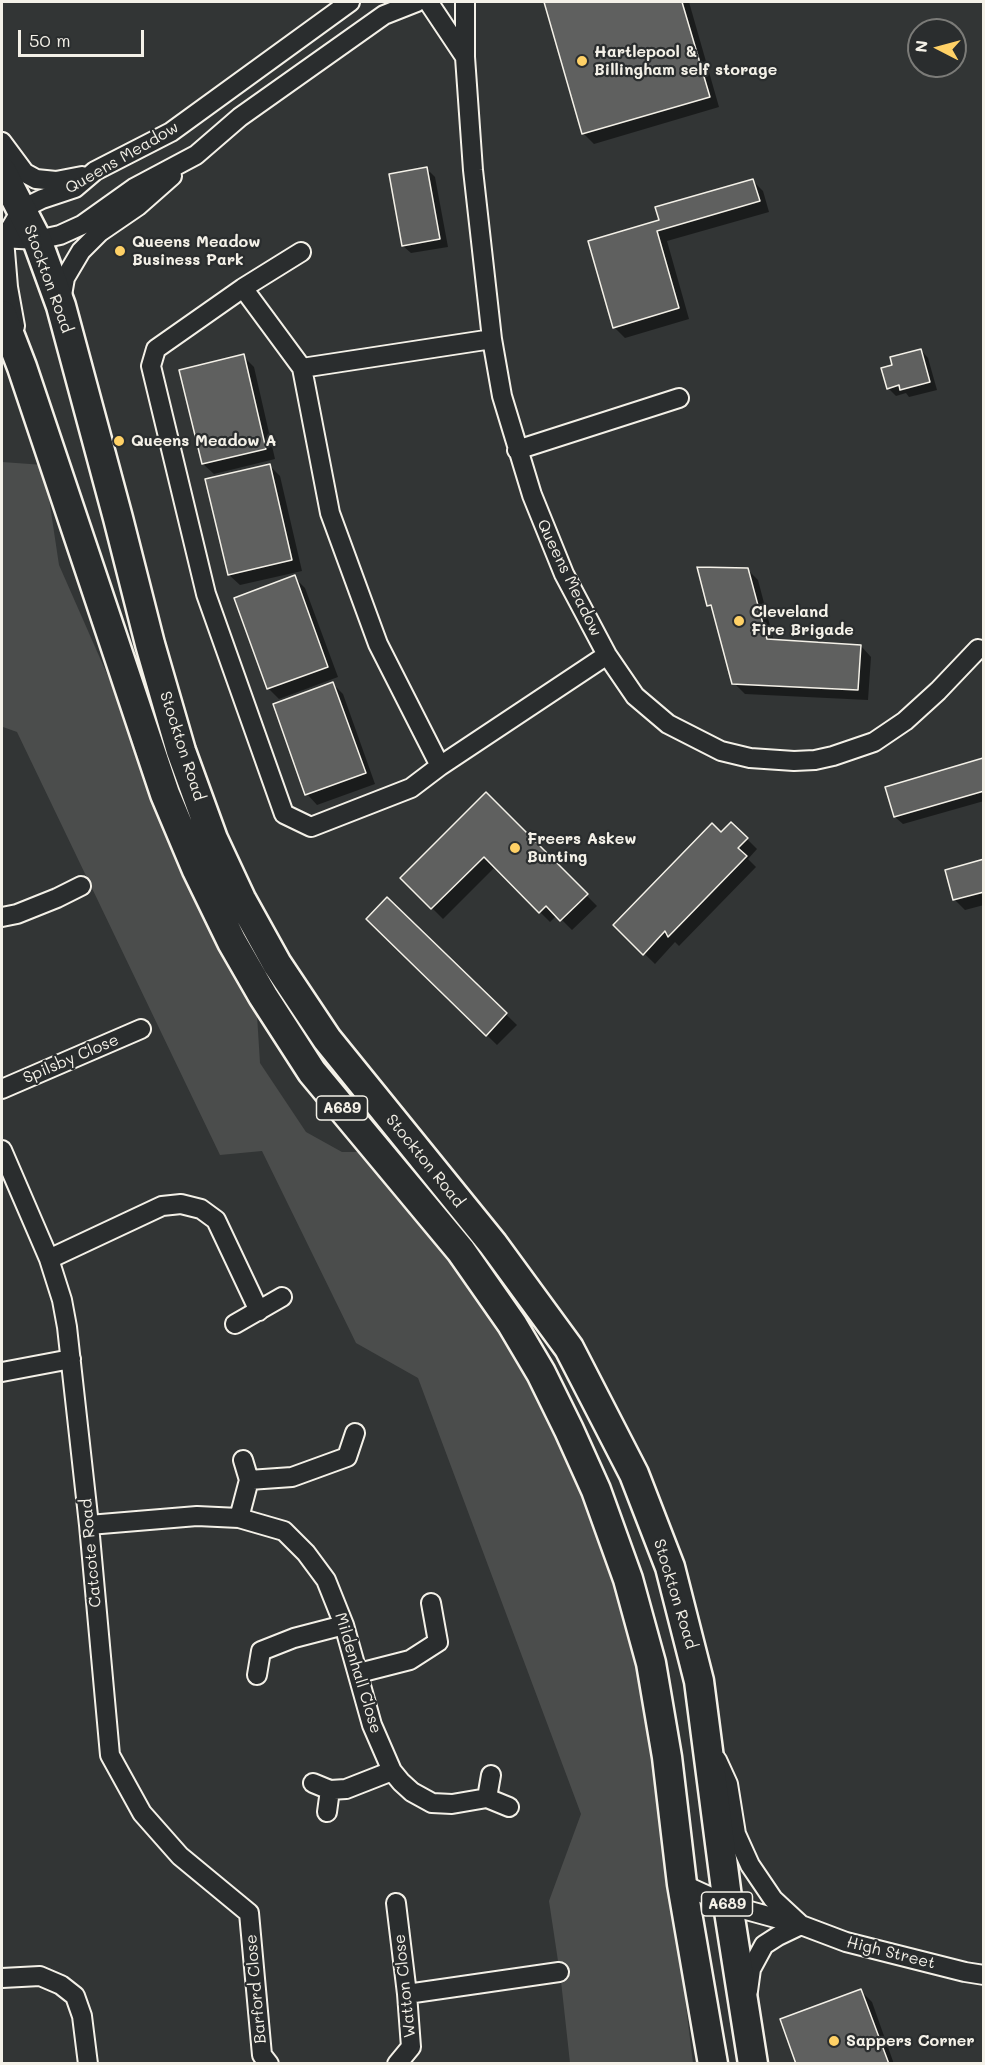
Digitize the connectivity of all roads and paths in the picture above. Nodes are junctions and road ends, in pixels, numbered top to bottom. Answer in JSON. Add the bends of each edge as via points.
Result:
{"nodes":[{"id":1,"x":350,"y":2,"type":"edge"},
{"id":2,"x":426,"y":2,"type":"edge"},
{"id":3,"x":465,"y":2,"type":"edge"},
{"id":4,"x":465,"y":57,"type":"junction"},
{"id":5,"x":2,"y":142,"type":"edge"},
{"id":6,"x":196,"y":155,"type":"junction"},
{"id":7,"x":95,"y":171,"type":"junction"},
{"id":8,"x":2,"y":172,"type":"edge"},
{"id":9,"x":22,"y":209,"type":"junction"},
{"id":10,"x":3,"y":238,"type":"edge"},
{"id":11,"x":37,"y":240,"type":"junction"},
{"id":12,"x":300,"y":252,"type":"dead end"},
{"id":13,"x":243,"y":288,"type":"junction"},
{"id":14,"x":61,"y":306,"type":"junction"},
{"id":15,"x":2,"y":315,"type":"edge"},
{"id":16,"x":492,"y":339,"type":"junction"},
{"id":17,"x":22,"y":367,"type":"junction"},
{"id":18,"x":302,"y":368,"type":"junction"},
{"id":19,"x":679,"y":398,"type":"dead end"},
{"id":20,"x":517,"y":450,"type":"junction"},
{"id":21,"x":978,"y":649,"type":"dead end"},
{"id":22,"x":607,"y":655,"type":"junction"},
{"id":23,"x":440,"y":766,"type":"junction"},
{"id":24,"x":81,"y":886,"type":"dead end"},
{"id":25,"x":2,"y":916,"type":"edge"},
{"id":26,"x":141,"y":1029,"type":"dead end"},
{"id":27,"x":2,"y":1089,"type":"edge"},
{"id":28,"x":2,"y":1150,"type":"edge"},
{"id":29,"x":49,"y":1259,"type":"junction"},
{"id":30,"x":282,"y":1297,"type":"dead end"},
{"id":31,"x":259,"y":1311,"type":"junction"},
{"id":32,"x":235,"y":1324,"type":"dead end"},
{"id":33,"x":71,"y":1359,"type":"junction"},
{"id":34,"x":2,"y":1372,"type":"edge"},
{"id":35,"x":355,"y":1433,"type":"dead end"},
{"id":36,"x":243,"y":1460,"type":"dead end"},
{"id":37,"x":249,"y":1480,"type":"junction"},
{"id":38,"x":239,"y":1518,"type":"junction"},
{"id":39,"x":89,"y":1525,"type":"junction"},
{"id":40,"x":431,"y":1603,"type":"dead end"},
{"id":41,"x":344,"y":1625,"type":"junction"},
{"id":42,"x":358,"y":1673,"type":"junction"},
{"id":43,"x":257,"y":1675,"type":"dead end"},
{"id":44,"x":708,"y":1743,"type":"junction"},
{"id":45,"x":392,"y":1771,"type":"junction"},
{"id":46,"x":491,"y":1775,"type":"dead end"},
{"id":47,"x":313,"y":1783,"type":"dead end"},
{"id":48,"x":330,"y":1790,"type":"junction"},
{"id":49,"x":487,"y":1798,"type":"junction"},
{"id":50,"x":509,"y":1807,"type":"dead end"},
{"id":51,"x":327,"y":1812,"type":"dead end"},
{"id":52,"x":682,"y":1884,"type":"junction"},
{"id":53,"x":396,"y":1903,"type":"dead end"},
{"id":54,"x":728,"y":1905,"type":"junction"},
{"id":55,"x":249,"y":1912,"type":"joint"},
{"id":56,"x":801,"y":1925,"type":"junction"},
{"id":57,"x":559,"y":1972,"type":"dead end"},
{"id":58,"x":984,"y":1975,"type":"edge"},
{"id":59,"x":2,"y":1978,"type":"edge"},
{"id":60,"x":407,"y":1994,"type":"junction"},
{"id":61,"x":744,"y":2012,"type":"junction"},
{"id":62,"x":88,"y":2064,"type":"edge"},
{"id":63,"x":269,"y":2064,"type":"edge"},
{"id":64,"x":397,"y":2064,"type":"edge"},
{"id":65,"x":713,"y":2064,"type":"edge"},
{"id":66,"x":753,"y":2064,"type":"edge"}],
"edges":[{"from":1,"to":7,"type":"street","name":"Queens Meadow","via":[[171,132]]},
{"from":2,"to":4,"type":"street","name":"Queens Meadow"},
{"from":2,"to":6,"type":"street","name":"Queens Meadow","via":[[384,15],[240,117]]},
{"from":3,"to":4,"type":"street","name":"Queens Meadow"},
{"from":4,"to":16,"type":"street","name":"Queens Meadow"},
{"from":5,"to":7,"type":"street","via":[[25,173],[36,179],[56,181]]},
{"from":6,"to":11,"type":"street","name":"Queens Meadow","via":[[134,188],[82,225]]},
{"from":6,"to":14,"type":"street","name":"Queens Meadow","via":[[81,251],[65,278]]},
{"from":7,"to":9,"type":"street","name":"Queens Meadow","via":[[75,188]]},
{"from":8,"to":9,"type":"highway","name":"Stockton Road","number":"A689"},
{"from":9,"to":10,"type":"street"},
{"from":9,"to":11,"type":"highway","name":"Stockton Road","number":"A689"},
{"from":10,"to":11,"type":"street","name":"Queens Meadow"},
{"from":10,"to":17,"type":"street"},
{"from":11,"to":14,"type":"highway","name":"Stockton Road","number":"A689"},
{"from":12,"to":13,"type":"street"},
{"from":13,"to":18,"type":"street"},
{"from":13,"to":23,"type":"street","via":[[156,349],[151,366],[206,594],[284,814],[311,827],[411,788]]},
{"from":14,"to":44,"type":"highway","name":"Stockton Road","number":"A689","via":[[150,644],[181,751],[213,838],[277,964],[327,1040],[493,1244],[569,1348],[634,1474],[670,1566],[699,1681]]},
{"from":15,"to":17,"type":"highway","name":"Stockton Road","number":"A689"},
{"from":16,"to":18,"type":"street"},
{"from":16,"to":20,"type":"street","name":"Queens Meadow"},
{"from":17,"to":52,"type":"highway","name":"Stockton Road","number":"A689","via":[[165,794],[232,942],[312,1072],[461,1251],[512,1324],[570,1430],[628,1579],[651,1663]]},
{"from":18,"to":23,"type":"street","via":[[330,513],[378,644]]},
{"from":19,"to":20,"type":"street"},
{"from":20,"to":22,"type":"street","name":"Queens Meadow","via":[[547,535]]},
{"from":21,"to":22,"type":"street","name":"Queens Meadow","via":[[905,722],[874,742],[833,756],[794,761],[750,758],[722,751],[668,724],[635,696]]},
{"from":22,"to":23,"type":"street"},
{"from":24,"to":25,"type":"street","via":[[55,891],[17,914]]},
{"from":26,"to":27,"type":"street","name":"Spilsby Close"},
{"from":28,"to":29,"type":"street","name":"Catcote Road"},
{"from":29,"to":31,"type":"street","via":[[162,1206],[181,1204],[201,1209],[216,1220]]},
{"from":29,"to":33,"type":"street","name":"Catcote Road","via":[[62,1300]]},
{"from":30,"to":31,"type":"street"},
{"from":31,"to":32,"type":"street"},
{"from":33,"to":34,"type":"street"},
{"from":33,"to":39,"type":"street","name":"Catcote Road"},
{"from":35,"to":37,"type":"street","via":[[354,1461],[292,1477]]},
{"from":36,"to":37,"type":"street"},
{"from":37,"to":38,"type":"street"},
{"from":38,"to":39,"type":"street","name":"Mildenhall Close","via":[[197,1516]]},
{"from":38,"to":41,"type":"street","name":"Mildenhall Close","via":[[284,1531],[306,1553],[326,1580]]},
{"from":39,"to":55,"type":"street","name":"Catcote Road","via":[[110,1755],[149,1821],[180,1856]]},
{"from":40,"to":42,"type":"street","via":[[438,1642],[410,1660]]},
{"from":41,"to":42,"type":"street","name":"Mildenhall Close"},
{"from":41,"to":43,"type":"street","via":[[256,1645]]},
{"from":42,"to":45,"type":"street","name":"Mildenhall Close","via":[[372,1725]]},
{"from":44,"to":54,"type":"highway","name":"Stockton Road","number":"A689"},
{"from":44,"to":56,"type":"street","name":"High Street","via":[[728,1784],[736,1834],[750,1865],[773,1899]]},
{"from":45,"to":48,"type":"street","via":[[346,1789]]},
{"from":45,"to":49,"type":"street","name":"Mildenhall Close","via":[[412,1792],[432,1803]]},
{"from":46,"to":49,"type":"street"},
{"from":47,"to":48,"type":"street"},
{"from":48,"to":51,"type":"street"},
{"from":49,"to":50,"type":"street"},
{"from":52,"to":54,"type":"street","name":"High Street"},
{"from":52,"to":65,"type":"highway","name":"Stockton Road","number":"A689"},
{"from":53,"to":60,"type":"street","name":"Watton Close"},
{"from":54,"to":56,"type":"street","name":"High Street"},
{"from":54,"to":61,"type":"highway","name":"Stockton Road","number":"A689"},
{"from":55,"to":63,"type":"street","name":"Barford Close","via":[[262,2055]]},
{"from":56,"to":58,"type":"street","name":"High Street","via":[[846,1942]]},
{"from":56,"to":61,"type":"street","via":[[764,1945],[751,1969]]},
{"from":57,"to":60,"type":"street"},
{"from":59,"to":62,"type":"street","via":[[40,1976],[62,1985],[75,1996],[82,2016]]},
{"from":60,"to":64,"type":"street","name":"Watton Close","via":[[411,2047]]},
{"from":61,"to":66,"type":"highway","name":"Stockton Road","number":"A689"}]}
